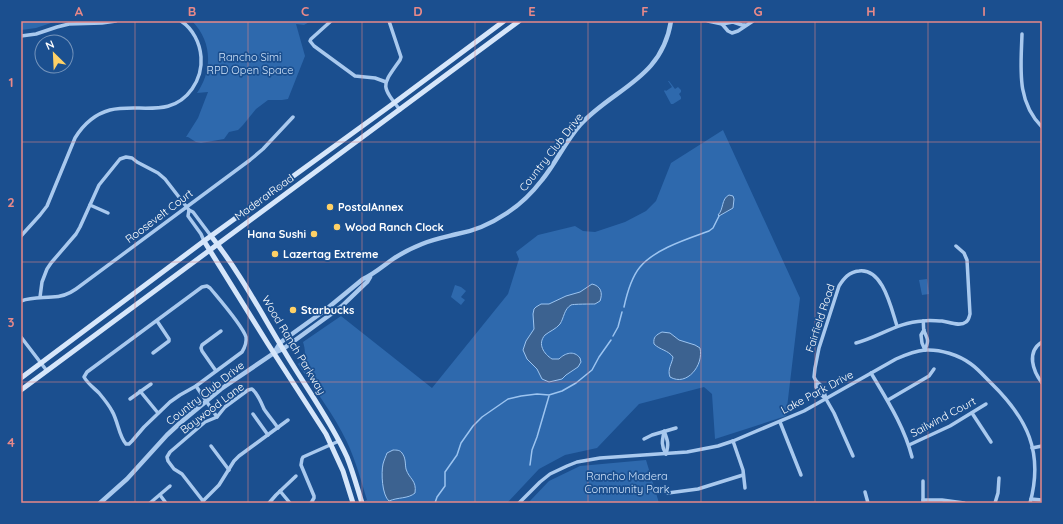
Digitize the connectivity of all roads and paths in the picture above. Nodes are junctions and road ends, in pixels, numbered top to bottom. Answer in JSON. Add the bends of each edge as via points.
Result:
{"nodes":[{"id":1,"x":116,"y":21,"type":"edge"},
{"id":2,"x":181,"y":21,"type":"edge"},
{"id":3,"x":331,"y":21,"type":"edge"},
{"id":4,"x":389,"y":21,"type":"edge"},
{"id":5,"x":504,"y":21,"type":"edge"},
{"id":6,"x":519,"y":21,"type":"edge"},
{"id":7,"x":671,"y":21,"type":"edge"},
{"id":8,"x":708,"y":21,"type":"edge"},
{"id":9,"x":753,"y":21,"type":"edge"},
{"id":10,"x":722,"y":24,"type":"junction"},
{"id":11,"x":745,"y":26,"type":"junction"},
{"id":12,"x":1022,"y":34,"type":"dead end"},
{"id":13,"x":21,"y":36,"type":"edge"},
{"id":14,"x":386,"y":82,"type":"junction"},
{"id":15,"x":394,"y":102,"type":"junction"},
{"id":16,"x":400,"y":110,"type":"junction"},
{"id":17,"x":293,"y":117,"type":"dead end"},
{"id":18,"x":1042,"y":128,"type":"edge"},
{"id":19,"x":90,"y":205,"type":"junction"},
{"id":20,"x":188,"y":209,"type":"junction"},
{"id":21,"x":108,"y":213,"type":"dead end"},
{"id":22,"x":21,"y":236,"type":"edge"},
{"id":23,"x":211,"y":236,"type":"junction"},
{"id":24,"x":204,"y":241,"type":"junction"},
{"id":25,"x":218,"y":244,"type":"junction"},
{"id":26,"x":956,"y":246,"type":"dead end"},
{"id":27,"x":210,"y":250,"type":"junction"},
{"id":28,"x":370,"y":276,"type":"junction"},
{"id":29,"x":40,"y":297,"type":"junction"},
{"id":30,"x":21,"y":301,"type":"edge"},
{"id":31,"x":924,"y":320,"type":"junction"},
{"id":32,"x":157,"y":321,"type":"junction"},
{"id":33,"x":898,"y":326,"type":"junction"},
{"id":34,"x":221,"y":331,"type":"dead end"},
{"id":35,"x":21,"y":337,"type":"edge"},
{"id":36,"x":1042,"y":342,"type":"edge"},
{"id":37,"x":280,"y":343,"type":"junction"},
{"id":38,"x":856,"y":344,"type":"dead end"},
{"id":39,"x":283,"y":349,"type":"junction"},
{"id":40,"x":925,"y":350,"type":"junction"},
{"id":41,"x":153,"y":353,"type":"dead end"},
{"id":42,"x":274,"y":353,"type":"junction"},
{"id":43,"x":41,"y":364,"type":"junction"},
{"id":44,"x":934,"y":369,"type":"dead end"},
{"id":45,"x":47,"y":371,"type":"junction"},
{"id":46,"x":216,"y":371,"type":"junction"},
{"id":47,"x":872,"y":373,"type":"junction"},
{"id":48,"x":21,"y":378,"type":"edge"},
{"id":49,"x":1042,"y":383,"type":"edge"},
{"id":50,"x":151,"y":384,"type":"dead end"},
{"id":51,"x":196,"y":386,"type":"junction"},
{"id":52,"x":21,"y":390,"type":"edge"},
{"id":53,"x":140,"y":391,"type":"junction"},
{"id":54,"x":130,"y":399,"type":"dead end"},
{"id":55,"x":826,"y":400,"type":"junction"},
{"id":56,"x":888,"y":400,"type":"junction"},
{"id":57,"x":206,"y":401,"type":"junction"},
{"id":58,"x":986,"y":404,"type":"dead end"},
{"id":59,"x":158,"y":413,"type":"junction"},
{"id":60,"x":972,"y":413,"type":"junction"},
{"id":61,"x":253,"y":414,"type":"dead end"},
{"id":62,"x":217,"y":417,"type":"junction"},
{"id":63,"x":288,"y":420,"type":"dead end"},
{"id":64,"x":780,"y":422,"type":"junction"},
{"id":65,"x":278,"y":428,"type":"junction"},
{"id":66,"x":676,"y":428,"type":"dead end"},
{"id":67,"x":664,"y":431,"type":"junction"},
{"id":68,"x":268,"y":435,"type":"junction"},
{"id":69,"x":644,"y":439,"type":"dead end"},
{"id":70,"x":339,"y":441,"type":"junction"},
{"id":71,"x":733,"y":441,"type":"junction"},
{"id":72,"x":991,"y":442,"type":"dead end"},
{"id":73,"x":331,"y":444,"type":"junction"},
{"id":74,"x":909,"y":445,"type":"junction"},
{"id":75,"x":211,"y":446,"type":"dead end"},
{"id":76,"x":1042,"y":446,"type":"edge"},
{"id":77,"x":1032,"y":448,"type":"junction"},
{"id":78,"x":666,"y":454,"type":"junction"},
{"id":79,"x":853,"y":456,"type":"dead end"},
{"id":80,"x":912,"y":457,"type":"dead end"},
{"id":81,"x":229,"y":470,"type":"junction"},
{"id":82,"x":743,"y":475,"type":"junction"},
{"id":83,"x":801,"y":475,"type":"dead end"},
{"id":84,"x":296,"y":476,"type":"dead end"},
{"id":85,"x":999,"y":478,"type":"dead end"},
{"id":86,"x":923,"y":481,"type":"dead end"},
{"id":87,"x":170,"y":486,"type":"dead end"},
{"id":88,"x":745,"y":488,"type":"dead end"},
{"id":89,"x":280,"y":491,"type":"junction"},
{"id":90,"x":866,"y":492,"type":"dead end"},
{"id":91,"x":668,"y":493,"type":"dead end"},
{"id":92,"x":160,"y":495,"type":"junction"},
{"id":93,"x":1042,"y":500,"type":"edge"},
{"id":94,"x":923,"y":501,"type":"edge"},
{"id":95,"x":1031,"y":501,"type":"edge"},
{"id":96,"x":203,"y":502,"type":"edge"},
{"id":97,"x":270,"y":502,"type":"edge"},
{"id":98,"x":100,"y":503,"type":"edge"},
{"id":99,"x":150,"y":503,"type":"edge"},
{"id":100,"x":166,"y":503,"type":"edge"},
{"id":101,"x":290,"y":503,"type":"edge"},
{"id":102,"x":311,"y":503,"type":"edge"},
{"id":103,"x":353,"y":503,"type":"edge"},
{"id":104,"x":362,"y":503,"type":"edge"},
{"id":105,"x":519,"y":503,"type":"edge"},
{"id":106,"x":868,"y":503,"type":"edge"},
{"id":107,"x":964,"y":503,"type":"edge"},
{"id":108,"x":995,"y":503,"type":"edge"}],
"edges":[{"from":1,"to":13,"type":"street","via":[[64,25]]},
{"from":2,"to":22,"type":"street","via":[[194,34],[200,50],[201,69],[196,84],[181,100],[170,106],[110,110],[94,117],[80,129],[46,206]]},
{"from":3,"to":14,"type":"street","via":[[311,39],[314,46],[355,76]]},
{"from":4,"to":14,"type":"street","via":[[401,57]]},
{"from":5,"to":15,"type":"main road","name":"Madera Road"},
{"from":6,"to":16,"type":"main road","name":"Madera Road"},
{"from":7,"to":28,"type":"street","name":"Country Club Drive","via":[[662,48],[649,68],[587,118],[567,142],[543,179],[521,203],[482,226],[436,239],[405,252]]},
{"from":8,"to":10,"type":"street"},
{"from":9,"to":11,"type":"street"},
{"from":10,"to":11,"type":"street","via":[[733,22]]},
{"from":10,"to":11,"type":"street","via":[[732,33]]},
{"from":12,"to":18,"type":"street","via":[[1022,88],[1031,114]]},
{"from":14,"to":15,"type":"street","via":[[386,90]]},
{"from":15,"to":16,"type":"street"},
{"from":15,"to":23,"type":"main road","name":"Madera Road"},
{"from":16,"to":25,"type":"main road","name":"Madera Road"},
{"from":17,"to":20,"type":"street","name":"Roosevelt Court","via":[[257,154]]},
{"from":19,"to":20,"type":"street","name":"Wood Ranch Parkway","via":[[98,185],[117,162],[129,157],[162,176]]},
{"from":19,"to":21,"type":"street"},
{"from":19,"to":29,"type":"street","via":[[76,234],[47,269]]},
{"from":20,"to":23,"type":"street","name":"Wood Ranch Parkway"},
{"from":20,"to":24,"type":"street","name":"Wood Ranch Parkway","via":[[188,216]]},
{"from":20,"to":29,"type":"street","name":"Roosevelt Court","via":[[76,289],[58,297]]},
{"from":23,"to":24,"type":"main road","name":"Madera Road"},
{"from":23,"to":25,"type":"main road","name":"Wood Ranch Parkway"},
{"from":24,"to":27,"type":"main road","name":"Wood Ranch Parkway"},
{"from":24,"to":43,"type":"main road","name":"Madera Road"},
{"from":25,"to":27,"type":"main road","name":"Madera Road"},
{"from":25,"to":37,"type":"main road","name":"Wood Ranch Parkway"},
{"from":26,"to":31,"type":"street","via":[[967,260],[969,319],[959,324]]},
{"from":27,"to":42,"type":"main road","name":"Wood Ranch Parkway"},
{"from":27,"to":45,"type":"main road","name":"Madera Road"},
{"from":28,"to":37,"type":"street","name":"Country Club Drive"},
{"from":28,"to":39,"type":"street","name":"Country Club Drive","via":[[357,293],[342,306]]},
{"from":29,"to":30,"type":"street","name":"Roosevelt Court"},
{"from":31,"to":33,"type":"street"},
{"from":31,"to":40,"type":"street","via":[[921,335]]},
{"from":32,"to":41,"type":"street","via":[[169,341]]},
{"from":32,"to":46,"type":"street","via":[[202,287],[210,288],[238,324],[246,342],[242,352]]},
{"from":32,"to":59,"type":"street","via":[[87,372],[84,377],[107,402],[126,444],[129,444]]},
{"from":33,"to":38,"type":"street"},
{"from":33,"to":55,"type":"street","name":"Fairfield Road","via":[[885,292],[876,277],[869,272],[861,271],[845,277],[839,286],[815,368],[814,377],[816,382],[821,384]]},
{"from":34,"to":46,"type":"street","via":[[201,348]]},
{"from":35,"to":43,"type":"street"},
{"from":36,"to":49,"type":"street","via":[[1036,347],[1032,358],[1034,370]]},
{"from":37,"to":39,"type":"main road","name":"Wood Ranch Parkway"},
{"from":37,"to":42,"type":"street","name":"Country Club Drive"},
{"from":39,"to":42,"type":"street","name":"Country Club Drive"},
{"from":39,"to":70,"type":"main road","name":"Wood Ranch Parkway"},
{"from":40,"to":47,"type":"street","name":"Lake Park Drive","via":[[906,354]]},
{"from":40,"to":77,"type":"street","name":"Lake Park Drive","via":[[942,351],[956,356],[978,370],[1007,398],[1023,422]]},
{"from":42,"to":57,"type":"street","name":"Country Club Drive"},
{"from":42,"to":73,"type":"main road","name":"Wood Ranch Parkway"},
{"from":43,"to":45,"type":"street"},
{"from":43,"to":48,"type":"main road","name":"Madera Road"},
{"from":44,"to":56,"type":"street","via":[[929,376]]},
{"from":45,"to":52,"type":"main road","name":"Madera Road"},
{"from":46,"to":51,"type":"street"},
{"from":47,"to":55,"type":"street","name":"Lake Park Drive"},
{"from":47,"to":56,"type":"street"},
{"from":50,"to":53,"type":"street"},
{"from":51,"to":57,"type":"street"},
{"from":51,"to":59,"type":"street"},
{"from":53,"to":54,"type":"street"},
{"from":53,"to":59,"type":"street"},
{"from":55,"to":64,"type":"street","name":"Lake Park Drive"},
{"from":55,"to":79,"type":"street"},
{"from":56,"to":74,"type":"street"},
{"from":57,"to":62,"type":"street"},
{"from":57,"to":98,"type":"street","name":"Country Club Drive","via":[[167,435],[127,479]]},
{"from":58,"to":60,"type":"street","name":"Sailwind Court"},
{"from":60,"to":72,"type":"street"},
{"from":60,"to":74,"type":"street","name":"Sailwind Court"},
{"from":61,"to":68,"type":"street"},
{"from":62,"to":65,"type":"street","name":"Baywood Lane","via":[[225,407],[252,389]]},
{"from":62,"to":96,"type":"street","name":"Baywood Lane","via":[[205,422],[170,452],[167,458]]},
{"from":63,"to":65,"type":"street"},
{"from":64,"to":71,"type":"street","name":"Lake Park Drive"},
{"from":64,"to":83,"type":"street"},
{"from":65,"to":68,"type":"street"},
{"from":66,"to":67,"type":"street"},
{"from":67,"to":69,"type":"street"},
{"from":67,"to":78,"type":"street","via":[[668,441]]},
{"from":68,"to":81,"type":"street","via":[[239,456]]},
{"from":70,"to":73,"type":"street"},
{"from":70,"to":104,"type":"main road","name":"Wood Ranch Parkway"},
{"from":71,"to":78,"type":"street","name":"Lake Park Drive","via":[[718,446]]},
{"from":71,"to":82,"type":"street"},
{"from":73,"to":102,"type":"street","via":[[302,459],[301,464],[314,496]]},
{"from":73,"to":103,"type":"main road","name":"Wood Ranch Parkway"},
{"from":74,"to":80,"type":"street"},
{"from":75,"to":81,"type":"street"},
{"from":76,"to":77,"type":"street"},
{"from":77,"to":95,"type":"street","name":"Lake Park Drive","via":[[1035,474]]},
{"from":78,"to":105,"type":"street","name":"Lake Park Drive","via":[[600,458],[572,464],[550,474]]},
{"from":81,"to":96,"type":"street"},
{"from":82,"to":88,"type":"street"},
{"from":82,"to":91,"type":"street","via":[[698,489]]},
{"from":84,"to":89,"type":"street"},
{"from":85,"to":108,"type":"street"},
{"from":86,"to":94,"type":"street"},
{"from":87,"to":92,"type":"street"},
{"from":89,"to":97,"type":"street"},
{"from":89,"to":101,"type":"street"},
{"from":90,"to":106,"type":"street"},
{"from":92,"to":99,"type":"street"},
{"from":92,"to":100,"type":"street"},
{"from":93,"to":95,"type":"street"},
{"from":94,"to":107,"type":"street"}]}
